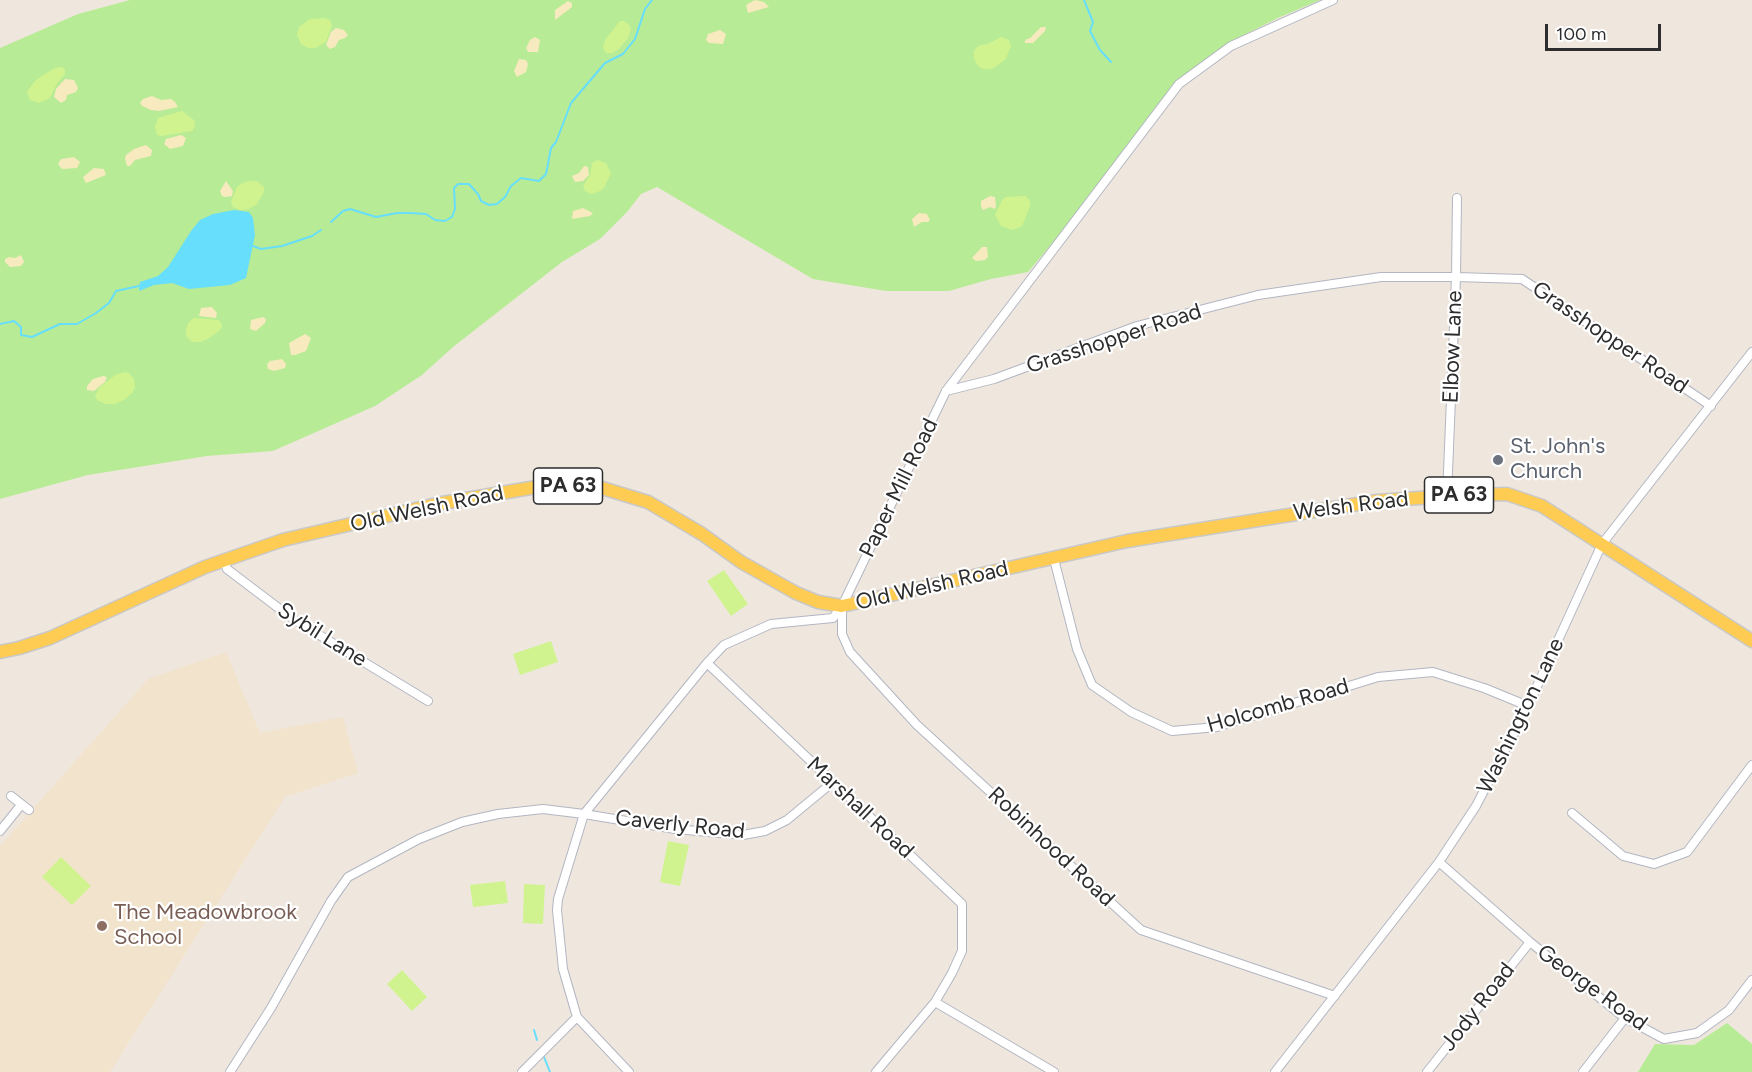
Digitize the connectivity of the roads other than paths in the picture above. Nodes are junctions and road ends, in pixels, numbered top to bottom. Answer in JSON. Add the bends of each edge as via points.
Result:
{"nodes":[{"id":1,"x":1333,"y":0,"type":"edge"},
{"id":2,"x":1457,"y":198,"type":"dead end"},
{"id":3,"x":1456,"y":277,"type":"junction"},
{"id":4,"x":1752,"y":352,"type":"edge"},
{"id":5,"x":946,"y":391,"type":"junction"},
{"id":6,"x":1711,"y":406,"type":"junction"},
{"id":7,"x":1447,"y":496,"type":"junction"},
{"id":8,"x":1127,"y":541,"type":"joint"},
{"id":9,"x":1602,"y":544,"type":"junction"},
{"id":10,"x":1054,"y":558,"type":"junction"},
{"id":11,"x":224,"y":561,"type":"junction"},
{"id":12,"x":842,"y":606,"type":"junction"},
{"id":13,"x":1752,"y":641,"type":"edge"},
{"id":14,"x":0,"y":652,"type":"edge"},
{"id":15,"x":707,"y":663,"type":"junction"},
{"id":16,"x":428,"y":701,"type":"dead end"},
{"id":17,"x":1528,"y":706,"type":"junction"},
{"id":18,"x":1752,"y":765,"type":"edge"},
{"id":19,"x":833,"y":782,"type":"junction"},
{"id":20,"x":11,"y":796,"type":"dead end"},
{"id":21,"x":21,"y":805,"type":"junction"},
{"id":22,"x":29,"y":810,"type":"dead end"},
{"id":23,"x":1572,"y":813,"type":"dead end"},
{"id":24,"x":584,"y":814,"type":"junction"},
{"id":25,"x":0,"y":831,"type":"edge"},
{"id":26,"x":1439,"y":862,"type":"junction"},
{"id":27,"x":1530,"y":942,"type":"junction"},
{"id":28,"x":1752,"y":980,"type":"edge"},
{"id":29,"x":1335,"y":996,"type":"junction"},
{"id":30,"x":935,"y":1002,"type":"junction"},
{"id":31,"x":578,"y":1017,"type":"junction"},
{"id":32,"x":1625,"y":1018,"type":"junction"},
{"id":33,"x":230,"y":1072,"type":"edge"},
{"id":34,"x":522,"y":1072,"type":"edge"},
{"id":35,"x":629,"y":1072,"type":"edge"},
{"id":36,"x":876,"y":1072,"type":"edge"},
{"id":37,"x":1053,"y":1072,"type":"edge"},
{"id":38,"x":1275,"y":1072,"type":"edge"},
{"id":39,"x":1427,"y":1072,"type":"edge"},
{"id":40,"x":1583,"y":1072,"type":"edge"}],
"edges":[{"from":1,"to":5,"type":"street","name":"Paper Mill Road","via":[[1231,46],[1179,84]]},
{"from":2,"to":3,"type":"street","name":"Elbow Lane"},
{"from":3,"to":5,"type":"street","name":"Grasshopper Road","via":[[1382,277],[1258,295],[1137,326],[994,378]]},
{"from":3,"to":6,"type":"street","name":"Grasshopper Road","via":[[1522,279]]},
{"from":3,"to":7,"type":"street","name":"Elbow Lane"},
{"from":4,"to":6,"type":"street","name":"Washington Lane"},
{"from":5,"to":12,"type":"street","name":"Paper Mill Road"},
{"from":6,"to":9,"type":"street","name":"Washington Lane"},
{"from":7,"to":8,"type":"main road","name":"Welsh Road","number":"PA 63","via":[[1365,503]]},
{"from":7,"to":9,"type":"main road","name":"Welsh Road","number":"PA 63","via":[[1508,494],[1542,506]]},
{"from":8,"to":10,"type":"main road","name":"Old Welsh Road","number":"PA 63"},
{"from":9,"to":13,"type":"main road","name":"Welsh Road","number":"PA 63"},
{"from":9,"to":17,"type":"street","name":"Washington Lane"},
{"from":10,"to":12,"type":"main road","name":"Old Welsh Road","number":"PA 63"},
{"from":10,"to":17,"type":"street","name":"Holcomb Road","via":[[1077,649],[1092,685],[1131,712],[1172,731],[1217,727],[1378,676],[1433,672]]},
{"from":11,"to":12,"type":"main road","name":"Old Welsh Road","number":"PA 63","via":[[284,540],[437,504],[548,486],[602,488],[648,502],[796,593]]},
{"from":11,"to":14,"type":"main road","name":"Old Welsh Road","number":"PA 63","via":[[50,638]]},
{"from":11,"to":16,"type":"street","name":"Sybil Lane","via":[[227,569],[293,619]]},
{"from":12,"to":15,"type":"street","via":[[833,618],[771,624],[723,645]]},
{"from":12,"to":29,"type":"street","name":"Robinhood Road","via":[[842,634],[850,652],[917,725],[1141,930]]},
{"from":15,"to":19,"type":"street","name":"Marshall Road"},
{"from":15,"to":24,"type":"street"},
{"from":17,"to":26,"type":"street","name":"Washington Lane","via":[[1476,806]]},
{"from":18,"to":23,"type":"street","via":[[1687,852],[1654,864],[1623,856]]},
{"from":19,"to":24,"type":"street","name":"Caverly Road","via":[[787,820],[765,831],[743,835]]},
{"from":19,"to":30,"type":"street","name":"Marshall Road","via":[[962,904],[962,951]]},
{"from":20,"to":21,"type":"street"},
{"from":21,"to":22,"type":"street"},
{"from":21,"to":25,"type":"street"},
{"from":24,"to":31,"type":"street","via":[[557,910],[563,969]]},
{"from":24,"to":33,"type":"street","via":[[543,809],[462,822],[419,839],[348,877]]},
{"from":26,"to":27,"type":"street","name":"George Road"},
{"from":26,"to":29,"type":"street","name":"Washington Lane"},
{"from":27,"to":32,"type":"street","name":"George Road"},
{"from":27,"to":39,"type":"street","name":"Jody Road"},
{"from":28,"to":32,"type":"street","name":"George Road","via":[[1729,1010],[1697,1033],[1664,1039]]},
{"from":29,"to":38,"type":"street","name":"Washington Lane"},
{"from":30,"to":36,"type":"street","name":"Marshall Road"},
{"from":30,"to":37,"type":"street"},
{"from":31,"to":34,"type":"street"},
{"from":31,"to":35,"type":"street"},
{"from":32,"to":40,"type":"street"}]}
